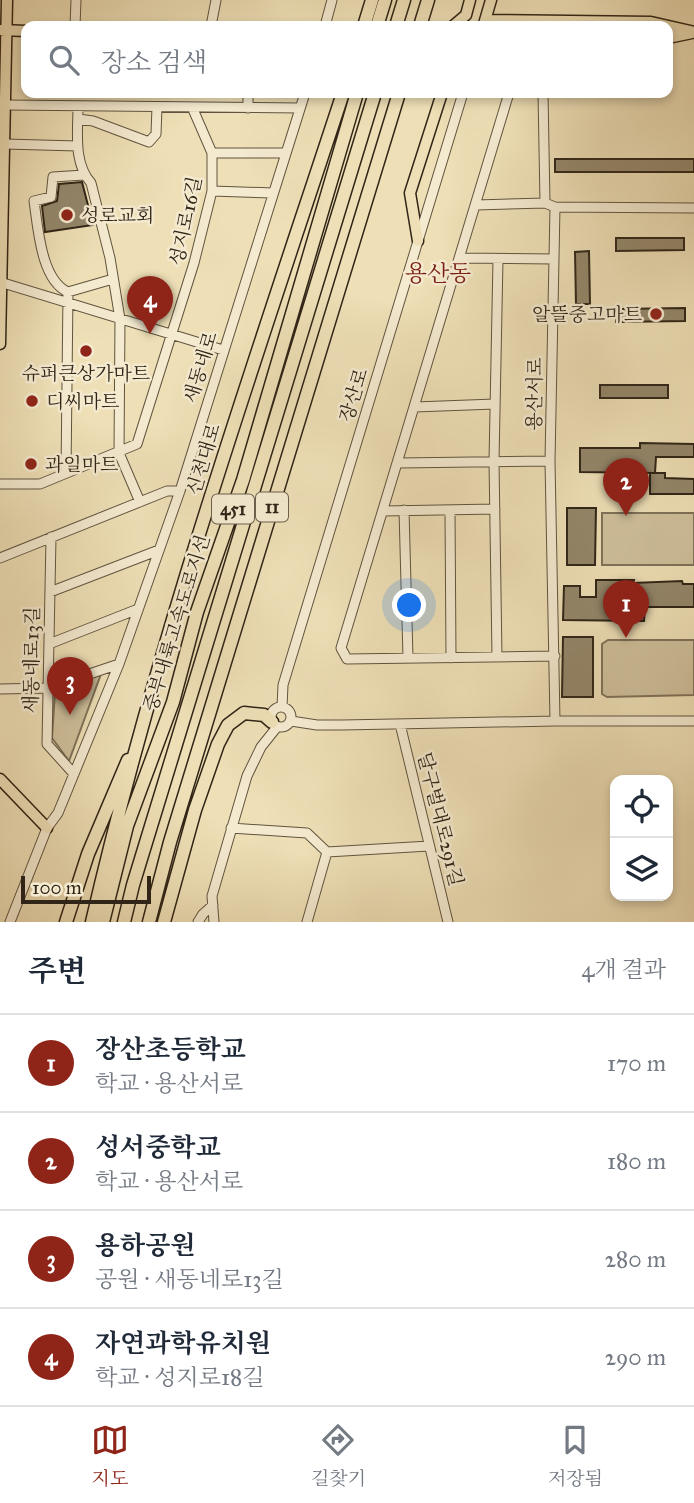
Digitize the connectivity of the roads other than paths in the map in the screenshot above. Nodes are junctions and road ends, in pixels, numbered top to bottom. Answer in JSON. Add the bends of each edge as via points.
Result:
{"nodes":[{"id":1,"x":7,"y":0,"type":"edge"},
{"id":2,"x":76,"y":0,"type":"edge"},
{"id":3,"x":216,"y":0,"type":"edge"},
{"id":4,"x":332,"y":0,"type":"edge"},
{"id":5,"x":372,"y":0,"type":"edge"},
{"id":6,"x":385,"y":0,"type":"edge"},
{"id":7,"x":404,"y":0,"type":"edge"},
{"id":8,"x":428,"y":0,"type":"edge"},
{"id":9,"x":470,"y":0,"type":"edge"},
{"id":10,"x":491,"y":0,"type":"edge"},
{"id":11,"x":75,"y":21,"type":"edge"},
{"id":12,"x":212,"y":21,"type":"edge"},
{"id":13,"x":326,"y":21,"type":"edge"},
{"id":14,"x":366,"y":21,"type":"edge"},
{"id":15,"x":379,"y":21,"type":"edge"},
{"id":16,"x":398,"y":21,"type":"edge"},
{"id":17,"x":421,"y":21,"type":"edge"},
{"id":18,"x":459,"y":21,"type":"edge"},
{"id":19,"x":485,"y":21,"type":"edge"},
{"id":20,"x":673,"y":27,"type":"edge"},
{"id":21,"x":3,"y":31,"type":"edge"},
{"id":22,"x":21,"y":31,"type":"edge"},
{"id":23,"x":673,"y":32,"type":"edge"},
{"id":24,"x":694,"y":32,"type":"edge"},
{"id":25,"x":673,"y":37,"type":"edge"},
{"id":26,"x":248,"y":98,"type":"edge"},
{"id":27,"x":303,"y":98,"type":"edge"},
{"id":28,"x":341,"y":98,"type":"edge"},
{"id":29,"x":356,"y":98,"type":"edge"},
{"id":30,"x":373,"y":98,"type":"edge"},
{"id":31,"x":397,"y":98,"type":"edge"},
{"id":32,"x":440,"y":98,"type":"edge"},
{"id":33,"x":461,"y":98,"type":"edge"},
{"id":34,"x":508,"y":98,"type":"edge"},
{"id":35,"x":543,"y":98,"type":"edge"},
{"id":36,"x":6,"y":105,"type":"junction"},
{"id":37,"x":78,"y":106,"type":"junction"},
{"id":38,"x":158,"y":107,"type":"junction"},
{"id":39,"x":192,"y":107,"type":"junction"},
{"id":40,"x":248,"y":108,"type":"junction"},
{"id":41,"x":300,"y":108,"type":"junction"},
{"id":42,"x":78,"y":119,"type":"junction"},
{"id":43,"x":5,"y":144,"type":"junction"},
{"id":44,"x":78,"y":146,"type":"junction"},
{"id":45,"x":212,"y":153,"type":"junction"},
{"id":46,"x":285,"y":153,"type":"junction"},
{"id":47,"x":84,"y":175,"type":"junction"},
{"id":48,"x":212,"y":191,"type":"junction"},
{"id":49,"x":273,"y":193,"type":"junction"},
{"id":50,"x":545,"y":203,"type":"junction"},
{"id":51,"x":476,"y":205,"type":"junction"},
{"id":52,"x":555,"y":207,"type":"junction"},
{"id":53,"x":694,"y":208,"type":"edge"},
{"id":54,"x":418,"y":241,"type":"junction"},
{"id":55,"x":460,"y":258,"type":"junction"},
{"id":56,"x":498,"y":259,"type":"junction"},
{"id":57,"x":554,"y":259,"type":"junction"},
{"id":58,"x":113,"y":279,"type":"junction"},
{"id":59,"x":1,"y":282,"type":"edge"},
{"id":60,"x":67,"y":297,"type":"junction"},
{"id":61,"x":120,"y":318,"type":"junction"},
{"id":62,"x":173,"y":335,"type":"junction"},
{"id":63,"x":0,"y":344,"type":"edge"},
{"id":64,"x":223,"y":350,"type":"junction"},
{"id":65,"x":495,"y":404,"type":"junction"},
{"id":66,"x":415,"y":407,"type":"junction"},
{"id":67,"x":119,"y":453,"type":"junction"},
{"id":68,"x":494,"y":461,"type":"junction"},
{"id":69,"x":550,"y":461,"type":"junction"},
{"id":70,"x":399,"y":463,"type":"junction"},
{"id":71,"x":65,"y":472,"type":"junction"},
{"id":72,"x":0,"y":484,"type":"edge"},
{"id":73,"x":180,"y":491,"type":"junction"},
{"id":74,"x":140,"y":502,"type":"junction"},
{"id":75,"x":495,"y":509,"type":"junction"},
{"id":76,"x":404,"y":510,"type":"junction"},
{"id":77,"x":450,"y":510,"type":"junction"},
{"id":78,"x":384,"y":511,"type":"junction"},
{"id":79,"x":51,"y":537,"type":"junction"},
{"id":80,"x":159,"y":550,"type":"junction"},
{"id":81,"x":0,"y":558,"type":"edge"},
{"id":82,"x":50,"y":592,"type":"junction"},
{"id":83,"x":138,"y":609,"type":"junction"},
{"id":84,"x":49,"y":644,"type":"junction"},
{"id":85,"x":555,"y":656,"type":"junction"},
{"id":86,"x":497,"y":657,"type":"junction"},
{"id":87,"x":408,"y":658,"type":"junction"},
{"id":88,"x":452,"y":658,"type":"junction"},
{"id":89,"x":119,"y":664,"type":"junction"},
{"id":90,"x":48,"y":688,"type":"junction"},
{"id":91,"x":0,"y":689,"type":"edge"},
{"id":92,"x":282,"y":707,"type":"junction"},
{"id":93,"x":291,"y":721,"type":"junction"},
{"id":94,"x":555,"y":721,"type":"junction"},
{"id":95,"x":694,"y":721,"type":"edge"},
{"id":96,"x":274,"y":724,"type":"junction"},
{"id":97,"x":400,"y":724,"type":"junction"},
{"id":98,"x":138,"y":741,"type":"junction"},
{"id":99,"x":74,"y":774,"type":"junction"},
{"id":100,"x":0,"y":779,"type":"edge"},
{"id":101,"x":47,"y":828,"type":"junction"},
{"id":102,"x":231,"y":828,"type":"junction"},
{"id":103,"x":429,"y":846,"type":"junction"},
{"id":104,"x":327,"y":852,"type":"junction"},
{"id":105,"x":213,"y":905,"type":"junction"},
{"id":106,"x":10,"y":922,"type":"edge"},
{"id":107,"x":66,"y":922,"type":"edge"},
{"id":108,"x":92,"y":922,"type":"edge"},
{"id":109,"x":103,"y":922,"type":"edge"},
{"id":110,"x":124,"y":922,"type":"edge"},
{"id":111,"x":149,"y":922,"type":"edge"},
{"id":112,"x":164,"y":922,"type":"edge"},
{"id":113,"x":198,"y":922,"type":"edge"},
{"id":114,"x":214,"y":922,"type":"edge"},
{"id":115,"x":307,"y":922,"type":"edge"},
{"id":116,"x":448,"y":922,"type":"edge"}],
"edges":[{"from":1,"to":21,"type":"main road"},
{"from":2,"to":11,"type":"street"},
{"from":3,"to":12,"type":"street"},
{"from":4,"to":13,"type":"street"},
{"from":5,"to":14,"type":"highway"},
{"from":6,"to":15,"type":"highway"},
{"from":7,"to":16,"type":"highway"},
{"from":8,"to":17,"type":"highway"},
{"from":9,"to":18,"type":"main road"},
{"from":10,"to":19,"type":"main road"},
{"from":20,"to":24,"type":"main road"},
{"from":21,"to":22,"type":"main road"},
{"from":21,"to":36,"type":"main road"},
{"from":23,"to":24,"type":"main road"},
{"from":24,"to":25,"type":"main road"},
{"from":26,"to":40,"type":"street"},
{"from":27,"to":41,"type":"street","name":"새동네로"},
{"from":28,"to":98,"type":"highway","name":"신천대로","via":[[222,461]]},
{"from":29,"to":109,"type":"highway","name":"중부내륙고속도로지선","number":"451","via":[[243,480],[197,612],[173,702],[127,826]]},
{"from":30,"to":110,"type":"highway","name":"중부내륙고속도로지선","number":"451"},
{"from":31,"to":111,"type":"highway","number":"11"},
{"from":32,"to":54,"type":"main road","via":[[410,193]]},
{"from":33,"to":54,"type":"street","name":"장산로"},
{"from":34,"to":51,"type":"street"},
{"from":35,"to":50,"type":"street"},
{"from":36,"to":37,"type":"street"},
{"from":36,"to":43,"type":"main road"},
{"from":37,"to":38,"type":"street"},
{"from":37,"to":42,"type":"street"},
{"from":38,"to":39,"type":"street"},
{"from":38,"to":42,"type":"street","via":[[156,134],[149,142]]},
{"from":39,"to":40,"type":"street"},
{"from":39,"to":45,"type":"street","name":"성지로16길"},
{"from":40,"to":41,"type":"street"},
{"from":41,"to":46,"type":"street","name":"새동네로"},
{"from":42,"to":44,"type":"street"},
{"from":43,"to":44,"type":"street"},
{"from":43,"to":59,"type":"main road"},
{"from":44,"to":47,"type":"street"},
{"from":45,"to":46,"type":"street"},
{"from":45,"to":48,"type":"street","name":"성지로16길"},
{"from":46,"to":49,"type":"street","name":"새동네로"},
{"from":47,"to":58,"type":"street","via":[[91,183]]},
{"from":47,"to":60,"type":"street","via":[[53,177],[51,197],[34,201],[44,260]]},
{"from":48,"to":49,"type":"street"},
{"from":48,"to":62,"type":"street","name":"성지로16길"},
{"from":49,"to":64,"type":"street","name":"새동네로"},
{"from":50,"to":51,"type":"street"},
{"from":50,"to":52,"type":"street"},
{"from":51,"to":55,"type":"street"},
{"from":52,"to":53,"type":"street"},
{"from":52,"to":57,"type":"street","name":"용산서로"},
{"from":54,"to":92,"type":"street","name":"장산로","via":[[284,685]]},
{"from":55,"to":56,"type":"street"},
{"from":55,"to":66,"type":"street"},
{"from":56,"to":57,"type":"street"},
{"from":56,"to":65,"type":"street"},
{"from":57,"to":69,"type":"street","name":"용산서로"},
{"from":58,"to":60,"type":"street"},
{"from":58,"to":61,"type":"street"},
{"from":59,"to":60,"type":"street"},
{"from":59,"to":63,"type":"main road"},
{"from":60,"to":61,"type":"street"},
{"from":60,"to":71,"type":"street"},
{"from":61,"to":62,"type":"street"},
{"from":61,"to":67,"type":"street"},
{"from":62,"to":64,"type":"street"},
{"from":62,"to":67,"type":"street","name":"성지로16길","via":[[137,444]]},
{"from":64,"to":73,"type":"street","name":"새동네로"},
{"from":65,"to":66,"type":"street"},
{"from":65,"to":68,"type":"street"},
{"from":66,"to":70,"type":"street"},
{"from":67,"to":71,"type":"street","name":"성지로16길"},
{"from":67,"to":74,"type":"street"},
{"from":68,"to":69,"type":"street"},
{"from":68,"to":70,"type":"street"},
{"from":68,"to":75,"type":"street"},
{"from":69,"to":85,"type":"street","name":"용산서로"},
{"from":70,"to":78,"type":"street"},
{"from":71,"to":72,"type":"street","name":"성지로16길","via":[[40,484]]},
{"from":73,"to":74,"type":"street"},
{"from":73,"to":80,"type":"street","name":"새동네로"},
{"from":74,"to":79,"type":"street"},
{"from":75,"to":77,"type":"street"},
{"from":75,"to":86,"type":"street"},
{"from":76,"to":77,"type":"street"},
{"from":76,"to":78,"type":"street"},
{"from":76,"to":87,"type":"street"},
{"from":77,"to":88,"type":"street"},
{"from":78,"to":87,"type":"street","via":[[341,648],[347,659]]},
{"from":79,"to":81,"type":"street"},
{"from":79,"to":82,"type":"street","name":"새동네로13길"},
{"from":80,"to":82,"type":"street"},
{"from":80,"to":83,"type":"street","name":"새동네로"},
{"from":82,"to":84,"type":"street","name":"새동네로13길"},
{"from":83,"to":84,"type":"street"},
{"from":83,"to":89,"type":"street","name":"새동네로"},
{"from":84,"to":90,"type":"street","name":"새동네로13길"},
{"from":85,"to":86,"type":"street"},
{"from":85,"to":94,"type":"street","name":"용산서로"},
{"from":86,"to":88,"type":"street"},
{"from":87,"to":88,"type":"street"},
{"from":89,"to":90,"type":"street"},
{"from":89,"to":99,"type":"street","name":"새동네로"},
{"from":90,"to":91,"type":"street"},
{"from":90,"to":99,"type":"street","name":"새동네로13길","via":[[47,744]]},
{"from":92,"to":93,"type":"street","via":[[290,712]]},
{"from":92,"to":96,"type":"street","via":[[273,712]]},
{"from":93,"to":96,"type":"street","via":[[284,727]]},
{"from":93,"to":97,"type":"street"},
{"from":94,"to":95,"type":"street"},
{"from":94,"to":97,"type":"street"},
{"from":96,"to":102,"type":"street","via":[[247,776]]},
{"from":96,"to":112,"type":"highway","via":[[264,715],[244,713],[228,725],[195,810]]},
{"from":97,"to":103,"type":"street","name":"달구벌대로291길"},
{"from":98,"to":107,"type":"highway","via":[[88,854]]},
{"from":98,"to":108,"type":"highway","name":"신천대로"},
{"from":99,"to":101,"type":"street","name":"새동네로"},
{"from":100,"to":101,"type":"main road"},
{"from":101,"to":106,"type":"street","name":"새동네로"},
{"from":102,"to":104,"type":"street","via":[[307,833]]},
{"from":102,"to":105,"type":"street"},
{"from":103,"to":104,"type":"street"},
{"from":103,"to":116,"type":"street","name":"달구벌대로291길"},
{"from":104,"to":115,"type":"street"},
{"from":105,"to":113,"type":"street"},
{"from":105,"to":114,"type":"street"}]}
